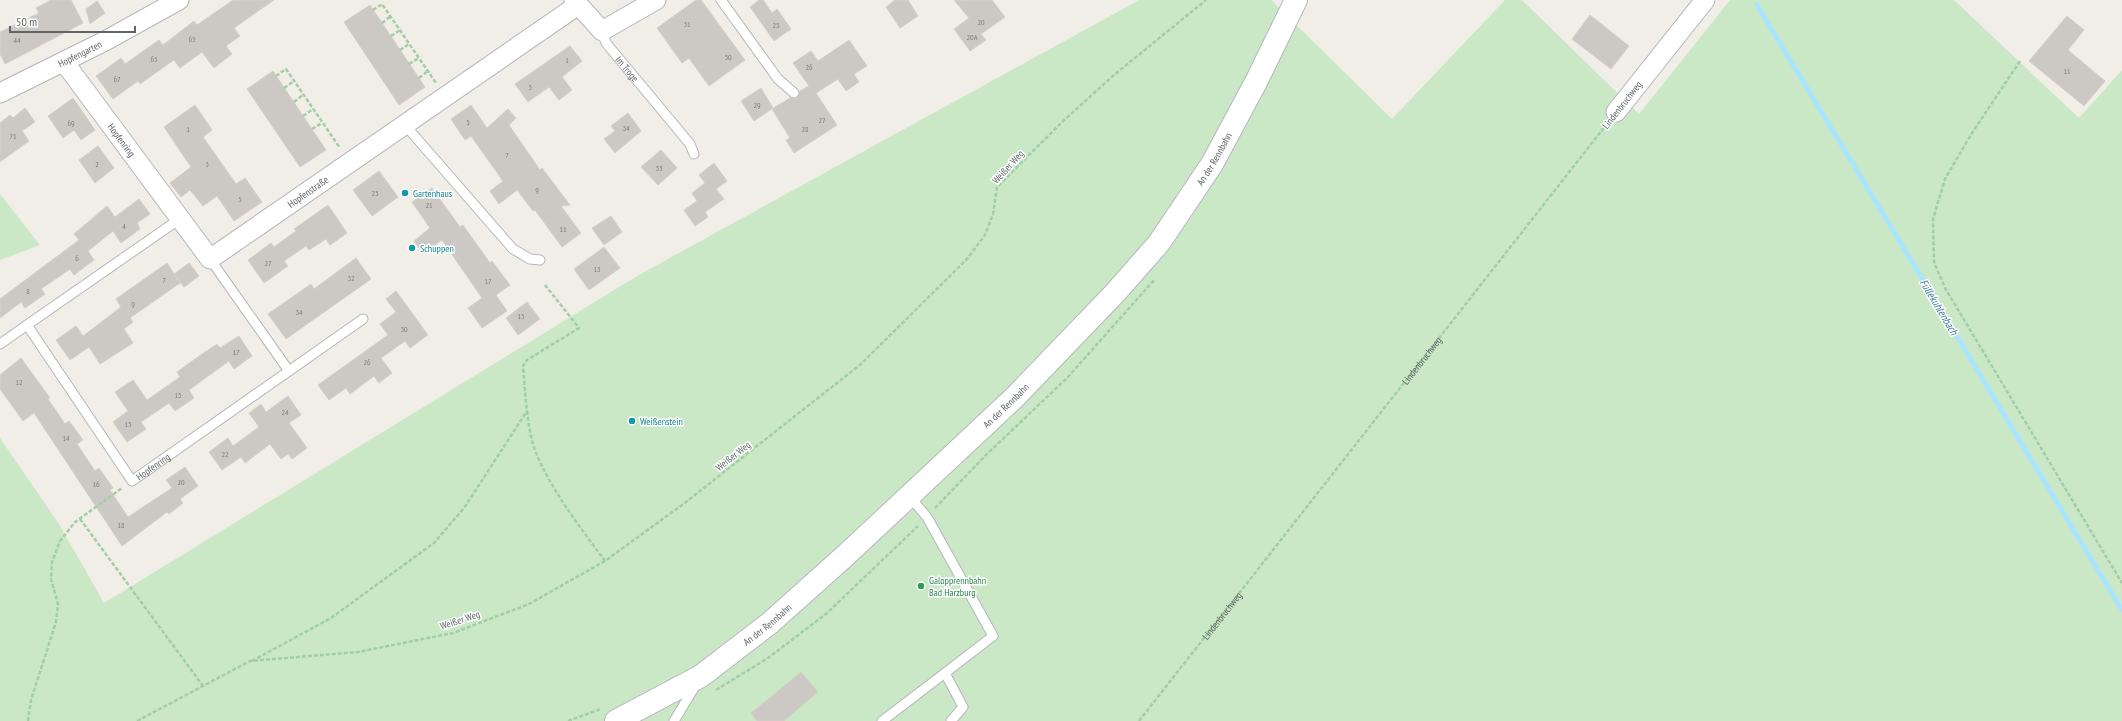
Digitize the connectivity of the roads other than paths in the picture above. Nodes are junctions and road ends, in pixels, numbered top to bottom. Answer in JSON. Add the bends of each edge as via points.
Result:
{"nodes":[{"id":1,"x":179,"y":0,"type":"edge"},
{"id":2,"x":656,"y":0,"type":"edge"},
{"id":3,"x":721,"y":0,"type":"edge"},
{"id":4,"x":1296,"y":0,"type":"edge"},
{"id":5,"x":1705,"y":0,"type":"edge"},
{"id":6,"x":576,"y":3,"type":"edge"},
{"id":7,"x":602,"y":31,"type":"junction"},
{"id":8,"x":64,"y":62,"type":"junction"},
{"id":9,"x":0,"y":93,"type":"edge"},
{"id":10,"x":794,"y":93,"type":"dead end"},
{"id":11,"x":1616,"y":112,"type":"road end"},
{"id":12,"x":405,"y":125,"type":"junction"},
{"id":13,"x":694,"y":154,"type":"dead end"},
{"id":14,"x":181,"y":218,"type":"junction"},
{"id":15,"x":210,"y":259,"type":"junction"},
{"id":16,"x":540,"y":260,"type":"dead end"},
{"id":17,"x":363,"y":319,"type":"dead end"},
{"id":18,"x":27,"y":324,"type":"junction"},
{"id":19,"x":0,"y":344,"type":"edge"},
{"id":20,"x":290,"y":371,"type":"junction"},
{"id":21,"x":909,"y":496,"type":"junction"},
{"id":22,"x":945,"y":673,"type":"junction"},
{"id":23,"x":701,"y":676,"type":"junction"},
{"id":24,"x":612,"y":714,"type":"edge"},
{"id":25,"x":674,"y":721,"type":"edge"},
{"id":26,"x":882,"y":721,"type":"edge"},
{"id":27,"x":951,"y":721,"type":"edge"}],
"edges":[{"from":1,"to":8,"type":"street","name":"Hopfengarten"},
{"from":2,"to":7,"type":"street"},
{"from":3,"to":10,"type":"lane","via":[[778,79]]},
{"from":4,"to":21,"type":"main road","name":"An der Rennbahn","via":[[1212,164],[1159,243],[1115,293],[1014,397]]},
{"from":5,"to":11,"type":"street","name":"Lindenbruchweg"},
{"from":6,"to":7,"type":"street","name":"Hopfenstraße"},
{"from":6,"to":12,"type":"street","name":"Hopfenstraße"},
{"from":7,"to":13,"type":"lane","name":"Im Troge","via":[[606,43],[690,144]]},
{"from":8,"to":9,"type":"street","name":"Hopfengarten"},
{"from":8,"to":14,"type":"street","name":"Hopfenring"},
{"from":12,"to":15,"type":"street","name":"Hopfenstraße"},
{"from":12,"to":16,"type":"lane","via":[[513,249],[530,259]]},
{"from":14,"to":15,"type":"street","name":"Hopfenring"},
{"from":14,"to":18,"type":"lane"},
{"from":15,"to":20,"type":"lane","name":"Hopfenring"},
{"from":17,"to":20,"type":"lane","name":"Hopfenring"},
{"from":18,"to":19,"type":"lane"},
{"from":18,"to":20,"type":"lane","name":"Hopfenring","via":[[132,481]]},
{"from":21,"to":22,"type":"lane","via":[[927,516],[993,636]]},
{"from":21,"to":23,"type":"main road","name":"An der Rennbahn","via":[[770,624]]},
{"from":22,"to":26,"type":"lane"},
{"from":22,"to":27,"type":"lane","via":[[963,707]]},
{"from":23,"to":24,"type":"main road","name":"An der Rennbahn"},
{"from":23,"to":25,"type":"lane"}]}
